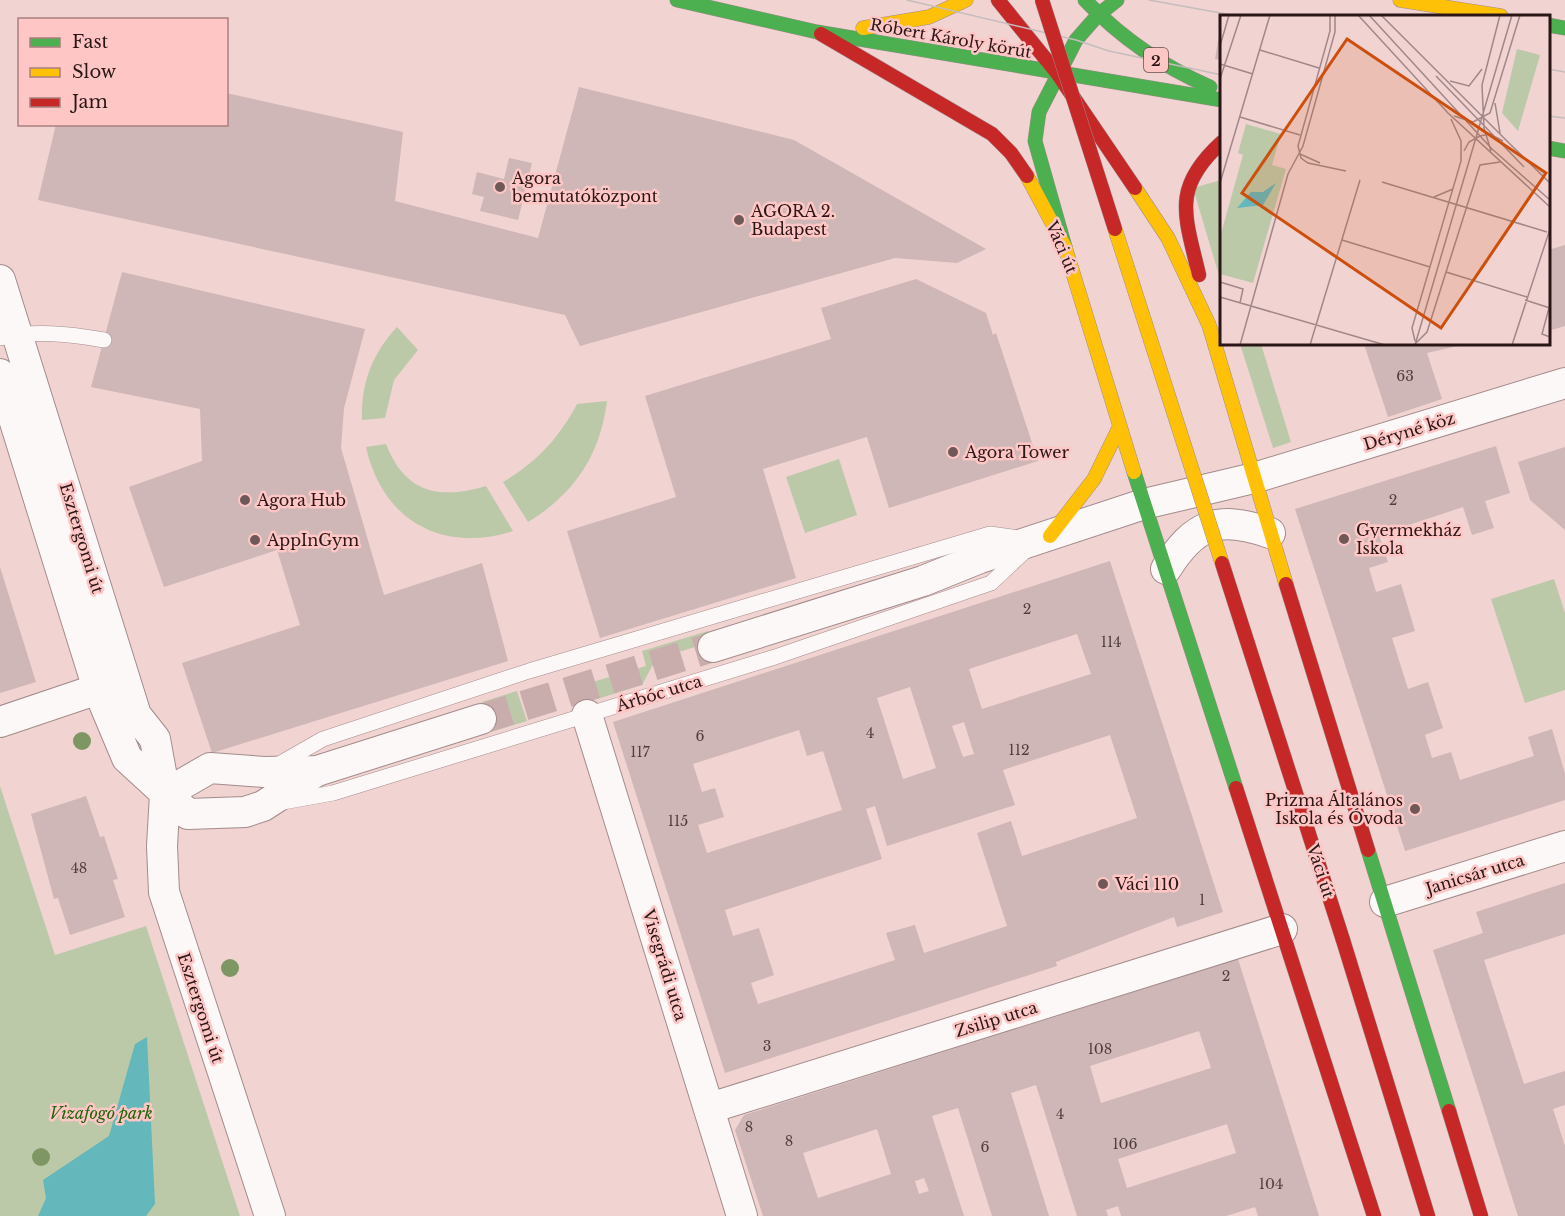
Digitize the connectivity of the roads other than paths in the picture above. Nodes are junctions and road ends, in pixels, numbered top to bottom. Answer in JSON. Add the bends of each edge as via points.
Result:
{"nodes":[{"id":1,"x":677,"y":0,"type":"edge"},
{"id":2,"x":966,"y":0,"type":"edge"},
{"id":3,"x":998,"y":0,"type":"edge"},
{"id":4,"x":1042,"y":0,"type":"edge"},
{"id":5,"x":1085,"y":0,"type":"edge"},
{"id":6,"x":1117,"y":0,"type":"edge"},
{"id":7,"x":1401,"y":0,"type":"edge"},
{"id":8,"x":1098,"y":15,"type":"junction"},
{"id":9,"x":1495,"y":15,"type":"edge"},
{"id":10,"x":1550,"y":25,"type":"edge"},
{"id":11,"x":1565,"y":28,"type":"edge"},
{"id":12,"x":816,"y":32,"type":"junction"},
{"id":13,"x":1057,"y":73,"type":"junction"},
{"id":14,"x":1220,"y":92,"type":"edge"},
{"id":15,"x":1220,"y":100,"type":"edge"},
{"id":16,"x":1220,"y":143,"type":"edge"},
{"id":17,"x":1550,"y":148,"type":"edge"},
{"id":18,"x":1565,"y":151,"type":"edge"},
{"id":19,"x":1065,"y":247,"type":"junction"},
{"id":20,"x":0,"y":280,"type":"edge"},
{"id":21,"x":1209,"y":325,"type":"junction"},
{"id":22,"x":9,"y":336,"type":"edge"},
{"id":23,"x":104,"y":340,"type":"dead end"},
{"id":24,"x":0,"y":374,"type":"edge"},
{"id":25,"x":1565,"y":383,"type":"edge"},
{"id":26,"x":1120,"y":426,"type":"junction"},
{"id":27,"x":1254,"y":478,"type":"junction"},
{"id":28,"x":1144,"y":504,"type":"junction"},
{"id":29,"x":1270,"y":533,"type":"junction"},
{"id":30,"x":1043,"y":538,"type":"junction"},
{"id":31,"x":1166,"y":569,"type":"junction"},
{"id":32,"x":713,"y":646,"type":"tunnel mouth"},
{"id":33,"x":98,"y":689,"type":"junction"},
{"id":34,"x":587,"y":715,"type":"junction"},
{"id":35,"x":481,"y":719,"type":"tunnel mouth"},
{"id":36,"x":0,"y":722,"type":"edge"},
{"id":37,"x":317,"y":771,"type":"junction"},
{"id":38,"x":264,"y":772,"type":"junction"},
{"id":39,"x":165,"y":794,"type":"junction"},
{"id":40,"x":263,"y":806,"type":"junction"},
{"id":41,"x":1565,"y":846,"type":"edge"},
{"id":42,"x":1385,"y":902,"type":"junction"},
{"id":43,"x":1282,"y":929,"type":"junction"},
{"id":44,"x":710,"y":1108,"type":"junction"},
{"id":45,"x":270,"y":1216,"type":"edge"},
{"id":46,"x":742,"y":1216,"type":"edge"},
{"id":47,"x":1374,"y":1216,"type":"edge"},
{"id":48,"x":1428,"y":1216,"type":"edge"},
{"id":49,"x":1481,"y":1216,"type":"edge"}],
"edges":[{"from":1,"to":12,"type":"main road","name":"Róbert Károly körút"},
{"from":2,"to":12,"type":"main road","via":[[907,25]]},
{"from":3,"to":13,"type":"main road"},
{"from":4,"to":48,"type":"main road","name":"Váci út","bridge":true},
{"from":5,"to":8,"type":"main road","number":"2"},
{"from":6,"to":8,"type":"main road"},
{"from":7,"to":9,"type":"main road"},
{"from":8,"to":13,"type":"main road","via":[[1076,40]]},
{"from":8,"to":14,"type":"main road","number":"2","via":[[1157,61]]},
{"from":10,"to":11,"type":"main road"},
{"from":12,"to":13,"type":"main road","name":"Róbert Károly körút"},
{"from":12,"to":19,"type":"main road","name":"Váci út","via":[[992,134],[1030,180]]},
{"from":13,"to":15,"type":"main road","name":"Róbert Károly körút"},
{"from":13,"to":19,"type":"main road","via":[[1039,112],[1035,141]]},
{"from":13,"to":21,"type":"main road","via":[[1168,238]]},
{"from":16,"to":21,"type":"main road","via":[[1190,176],[1183,198]]},
{"from":17,"to":18,"type":"main road"},
{"from":19,"to":26,"type":"main road","name":"Váci út"},
{"from":20,"to":22,"type":"street","name":"Esztergomi út"},
{"from":21,"to":27,"type":"main road"},
{"from":22,"to":23,"type":"lane","via":[[74,334]]},
{"from":22,"to":39,"type":"street","name":"Esztergomi út","via":[[136,715],[155,739]]},
{"from":24,"to":33,"type":"street","name":"Esztergomi út"},
{"from":25,"to":27,"type":"street","name":"Déryné köz"},
{"from":26,"to":28,"type":"main road","name":"Váci út"},
{"from":26,"to":30,"type":"main road","via":[[1094,479]]},
{"from":27,"to":28,"type":"street","name":"Déryné köz"},
{"from":27,"to":29,"type":"main road"},
{"from":28,"to":30,"type":"street","name":"Árbóc utca"},
{"from":28,"to":31,"type":"main road","name":"Váci út"},
{"from":29,"to":31,"type":"street","via":[[1240,523],[1209,526],[1183,543]]},
{"from":29,"to":42,"type":"main road"},
{"from":30,"to":32,"type":"street","name":"Árbóc utca","via":[[924,581]]},
{"from":30,"to":34,"type":"lane","name":"Árbóc utca","via":[[991,583],[775,657]]},
{"from":30,"to":38,"type":"lane","name":"Árbóc utca","via":[[990,534],[529,671],[323,739]]},
{"from":31,"to":43,"type":"main road","name":"Váci út"},
{"from":33,"to":36,"type":"street"},
{"from":33,"to":39,"type":"street","name":"Esztergomi út","via":[[128,758]]},
{"from":34,"to":40,"type":"lane","name":"Árbóc utca","via":[[333,793]]},
{"from":34,"to":44,"type":"street","name":"Visegrádi utca"},
{"from":35,"to":37,"type":"street","name":"Árbóc utca"},
{"from":37,"to":38,"type":"street","name":"Árbóc utca"},
{"from":37,"to":40,"type":"street","name":"Árbóc utca"},
{"from":38,"to":39,"type":"street","name":"Árbóc utca","via":[[210,768]]},
{"from":39,"to":40,"type":"street","name":"Árbóc utca","via":[[188,814],[245,813]]},
{"from":39,"to":45,"type":"street","name":"Esztergomi út","via":[[164,892]]},
{"from":41,"to":42,"type":"street","name":"Janicsár utca"},
{"from":42,"to":49,"type":"main road"},
{"from":43,"to":44,"type":"street","name":"Zsilip utca"},
{"from":43,"to":47,"type":"main road","name":"Váci út"},
{"from":44,"to":46,"type":"street","name":"Visegrádi utca"}]}
